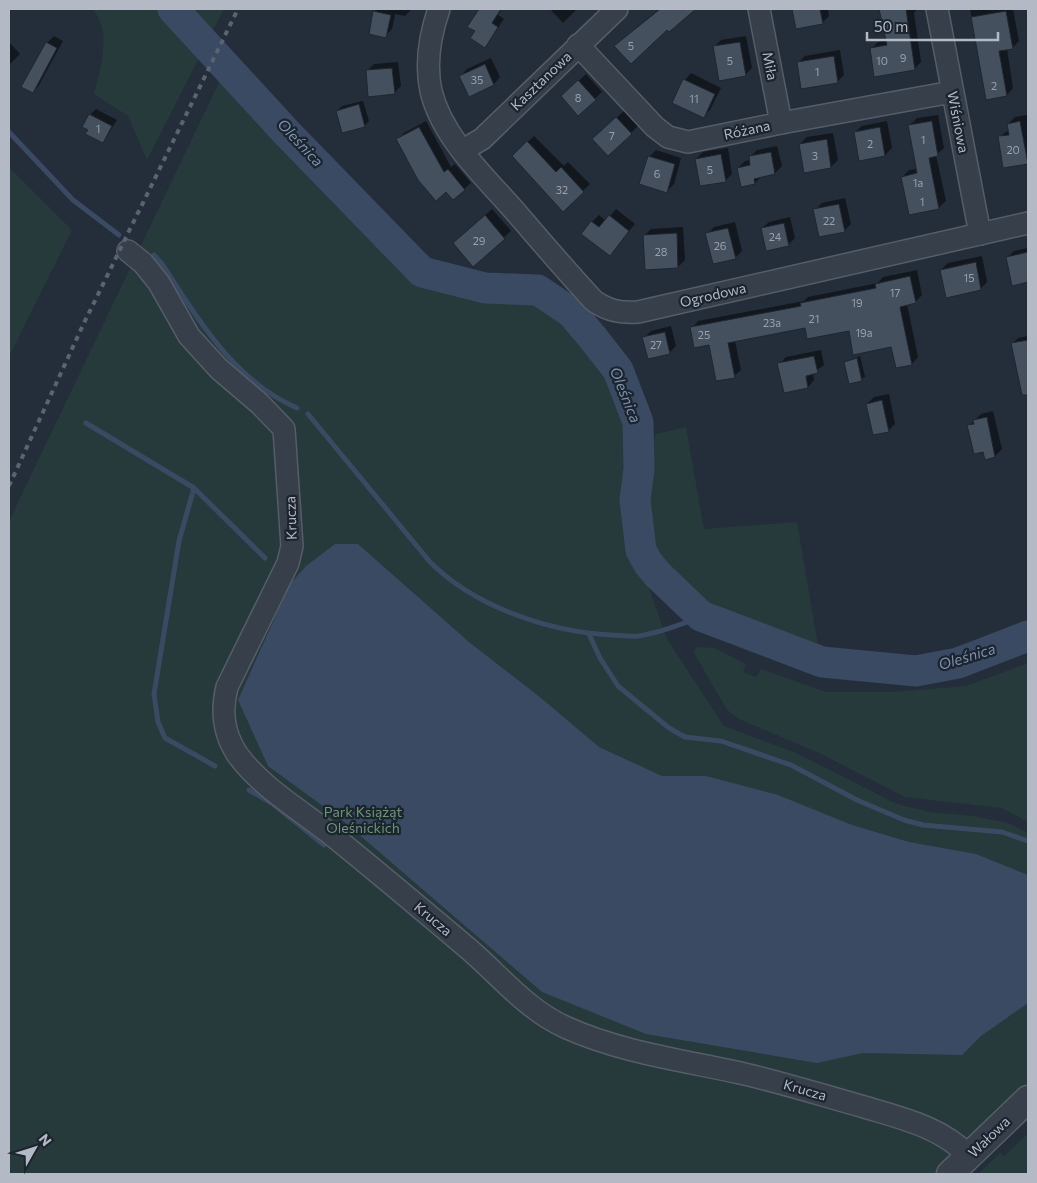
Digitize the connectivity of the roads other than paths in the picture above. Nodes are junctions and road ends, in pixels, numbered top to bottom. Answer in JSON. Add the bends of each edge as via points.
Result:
{"nodes":[{"id":1,"x":439,"y":9,"type":"edge"},
{"id":2,"x":617,"y":9,"type":"edge"},
{"id":3,"x":759,"y":9,"type":"edge"},
{"id":4,"x":938,"y":9,"type":"edge"},
{"id":5,"x":578,"y":45,"type":"junction"},
{"id":6,"x":952,"y":92,"type":"junction"},
{"id":7,"x":781,"y":123,"type":"junction"},
{"id":8,"x":463,"y":150,"type":"junction"},
{"id":9,"x":1028,"y":224,"type":"edge"},
{"id":10,"x":980,"y":234,"type":"junction"},
{"id":11,"x":128,"y":250,"type":"dead end"},
{"id":12,"x":1028,"y":1099,"type":"edge"},
{"id":13,"x":969,"y":1156,"type":"junction"},
{"id":14,"x":950,"y":1174,"type":"edge"}],
"edges":[{"from":1,"to":8,"type":"street","name":"Ogrodowa","via":[[429,45],[431,91],[441,116]]},
{"from":2,"to":5,"type":"street","name":"Kasztanowa"},
{"from":3,"to":7,"type":"street","name":"Miła"},
{"from":4,"to":6,"type":"street","name":"Wiśniowa"},
{"from":5,"to":7,"type":"street","name":"Różana","via":[[655,127],[668,136],[688,142]]},
{"from":5,"to":8,"type":"street","name":"Kasztanowa","via":[[482,138]]},
{"from":6,"to":7,"type":"street","name":"Różana"},
{"from":6,"to":10,"type":"street","name":"Wiśniowa"},
{"from":8,"to":10,"type":"street","name":"Ogrodowa","via":[[594,301],[606,309],[622,313]]},
{"from":9,"to":10,"type":"street","name":"Ogrodowa"},
{"from":11,"to":13,"type":"street","name":"Krucza","via":[[159,283],[189,336],[219,369],[284,429],[292,546],[288,563],[227,688],[222,707],[236,751],[253,774],[468,948],[511,990],[566,1027],[635,1051],[780,1083],[914,1122],[947,1137]]},
{"from":12,"to":13,"type":"street","name":"Wałowa"},
{"from":13,"to":14,"type":"street","name":"Wałowa"}]}
